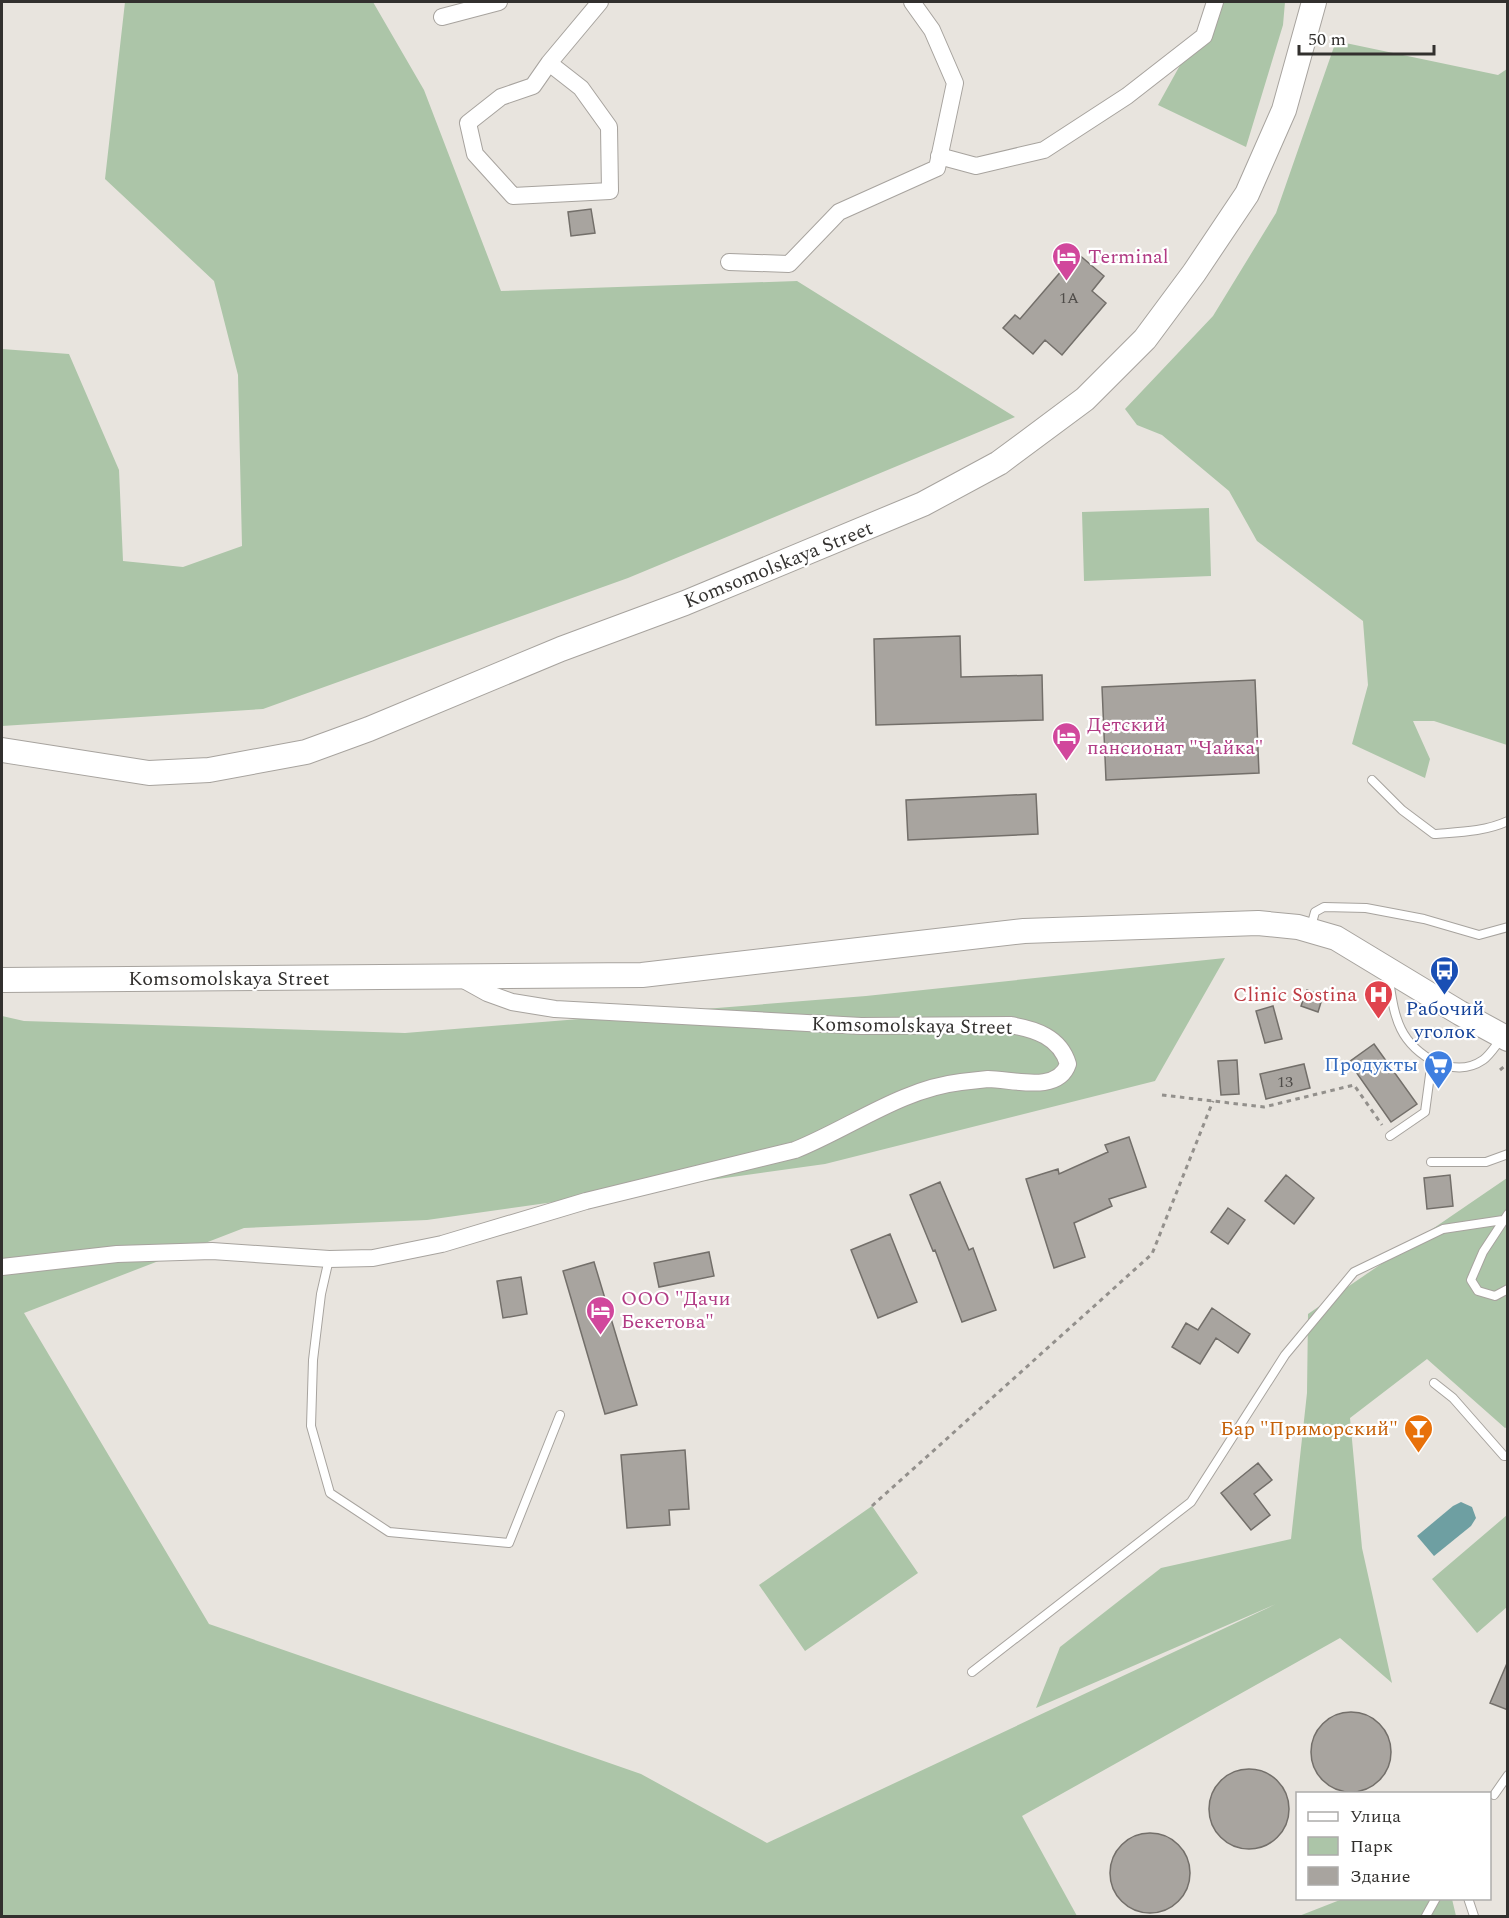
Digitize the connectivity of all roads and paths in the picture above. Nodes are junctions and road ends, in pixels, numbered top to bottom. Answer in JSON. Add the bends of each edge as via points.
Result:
{"nodes":[{"id":1,"x":499,"y":2,"type":"edge"},
{"id":2,"x":600,"y":2,"type":"edge"},
{"id":3,"x":912,"y":2,"type":"edge"},
{"id":4,"x":1215,"y":2,"type":"edge"},
{"id":5,"x":1314,"y":2,"type":"edge"},
{"id":6,"x":442,"y":17,"type":"dead end"},
{"id":7,"x":549,"y":63,"type":"junction"},
{"id":8,"x":939,"y":156,"type":"junction"},
{"id":9,"x":729,"y":262,"type":"dead end"},
{"id":10,"x":2,"y":750,"type":"edge"},
{"id":11,"x":1372,"y":780,"type":"dead end"},
{"id":12,"x":1508,"y":821,"type":"edge"},
{"id":13,"x":1508,"y":927,"type":"edge"},
{"id":14,"x":1310,"y":930,"type":"junction"},
{"id":15,"x":1386,"y":968,"type":"junction"},
{"id":16,"x":457,"y":977,"type":"junction"},
{"id":17,"x":2,"y":980,"type":"edge"},
{"id":18,"x":1505,"y":1038,"type":"edge"},
{"id":19,"x":1432,"y":1060,"type":"junction"},
{"id":20,"x":1508,"y":1063,"type":"edge"},
{"id":21,"x":1500,"y":1070,"type":"dead end"},
{"id":22,"x":1162,"y":1095,"type":"dead end"},
{"id":23,"x":1213,"y":1101,"type":"junction"},
{"id":24,"x":1390,"y":1136,"type":"joint"},
{"id":25,"x":1508,"y":1154,"type":"edge"},
{"id":26,"x":1431,"y":1162,"type":"dead end"},
{"id":27,"x":1505,"y":1217,"type":"edge"},
{"id":28,"x":329,"y":1259,"type":"junction"},
{"id":29,"x":2,"y":1266,"type":"edge"},
{"id":30,"x":1508,"y":1289,"type":"edge"},
{"id":31,"x":1434,"y":1383,"type":"dead end"},
{"id":32,"x":560,"y":1415,"type":"dead end"},
{"id":33,"x":1508,"y":1456,"type":"edge"},
{"id":34,"x":872,"y":1506,"type":"dead end"},
{"id":35,"x":972,"y":1672,"type":"dead end"},
{"id":36,"x":1508,"y":1775,"type":"edge"},
{"id":37,"x":1494,"y":1795,"type":"dead end"},
{"id":38,"x":1435,"y":1900,"type":"edge"},
{"id":39,"x":1468,"y":1900,"type":"edge"},
{"id":40,"x":1426,"y":1917,"type":"edge"},
{"id":41,"x":1474,"y":1917,"type":"edge"}],
"edges":[{"from":1,"to":6,"type":"street"},
{"from":2,"to":7,"type":"street"},
{"from":3,"to":8,"type":"street","via":[[932,30],[955,83]]},
{"from":4,"to":8,"type":"street","via":[[1204,36],[1127,96],[1044,150],[976,166]]},
{"from":5,"to":10,"type":"main road","name":"Komsomolskaya Street","via":[[1284,111],[1247,194],[1194,273],[1145,339],[1085,399],[999,463],[902,513],[306,752],[209,770],[149,773]]},
{"from":7,"to":7,"type":"street","via":[[581,87],[609,127],[610,190],[513,196],[475,154],[468,123],[501,97],[532,86]]},
{"from":8,"to":9,"type":"street","via":[[937,168],[839,212],[789,264]]},
{"from":11,"to":12,"type":"lane","via":[[1434,834],[1472,832]]},
{"from":13,"to":14,"type":"lane","via":[[1479,935],[1366,908],[1324,907],[1315,912]]},
{"from":14,"to":15,"type":"main road","name":"Komsomolskaya Street","via":[[1336,938]]},
{"from":14,"to":16,"type":"main road","name":"Komsomolskaya Street","via":[[1258,923],[1024,931],[642,975]]},
{"from":15,"to":18,"type":"main road","name":"Komsomolskaya Street"},
{"from":15,"to":19,"type":"lane","via":[[1401,1028],[1413,1047]]},
{"from":16,"to":17,"type":"main road","name":"Komsomolskaya Street"},
{"from":16,"to":28,"type":"street","name":"Komsomolskaya Street","via":[[512,1002],[555,1009],[861,1026],[1010,1025],[1030,1028],[1049,1037],[1060,1047],[1068,1064],[1061,1076],[1045,1082],[988,1079],[946,1084],[894,1103],[795,1150],[586,1202],[442,1244],[373,1258]]},
{"from":18,"to":19,"type":"lane","via":[[1483,1060],[1466,1066],[1450,1067]]},
{"from":19,"to":24,"type":"lane","via":[[1425,1112]]},
{"from":20,"to":21,"type":"path"},
{"from":22,"to":23,"type":"path"},
{"from":23,"to":24,"type":"path","via":[[1264,1107],[1354,1085]]},
{"from":23,"to":34,"type":"path","via":[[1152,1254]]},
{"from":25,"to":26,"type":"lane","via":[[1486,1162]]},
{"from":27,"to":30,"type":"lane","via":[[1471,1280],[1478,1291],[1495,1296]]},
{"from":27,"to":35,"type":"lane","via":[[1443,1229],[1354,1272],[1285,1355],[1191,1502]]},
{"from":28,"to":29,"type":"street","name":"Komsomolskaya Street","via":[[212,1251],[117,1254]]},
{"from":28,"to":32,"type":"lane","via":[[313,1360],[311,1426],[330,1493],[389,1532],[509,1543]]},
{"from":31,"to":33,"type":"lane"},
{"from":36,"to":37,"type":"lane"},
{"from":38,"to":40,"type":"lane"},
{"from":39,"to":41,"type":"lane"}]}
